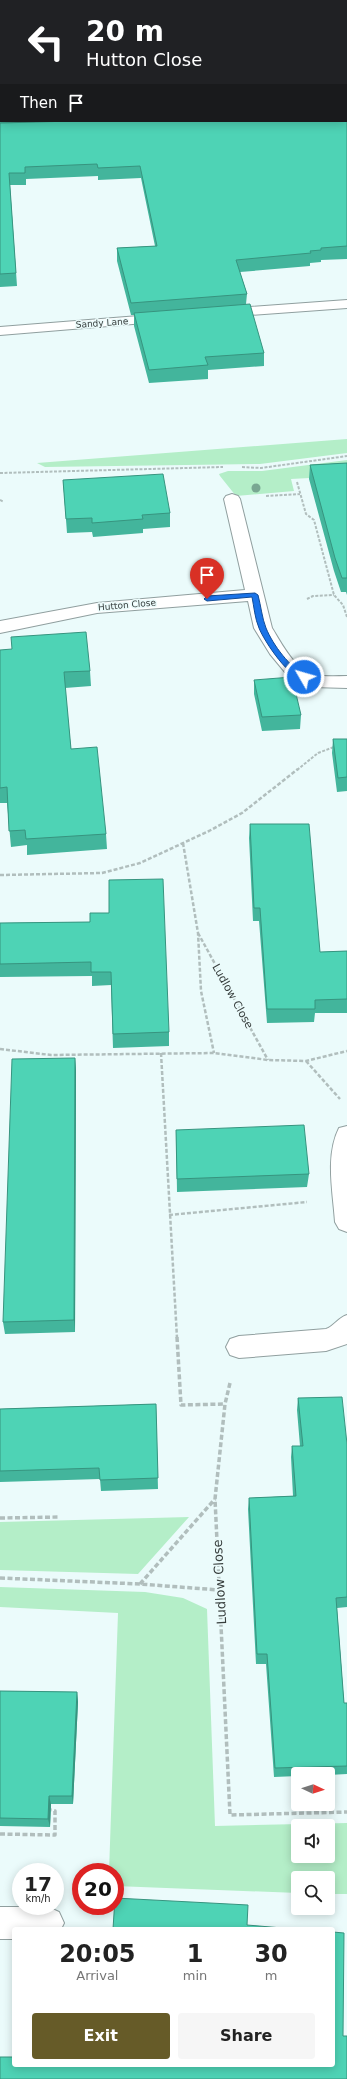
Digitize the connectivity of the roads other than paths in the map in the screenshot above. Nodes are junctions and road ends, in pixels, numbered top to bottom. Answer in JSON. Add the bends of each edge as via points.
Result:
{"nodes":[{"id":1,"x":347,"y":304,"type":"edge"},
{"id":2,"x":213,"y":314,"type":"edge"},
{"id":3,"x":181,"y":317,"type":"edge"},
{"id":4,"x":0,"y":331,"type":"edge"},
{"id":5,"x":232,"y":499,"type":"dead end"},
{"id":6,"x":255,"y":595,"type":"junction"},
{"id":7,"x":0,"y":627,"type":"edge"},
{"id":8,"x":347,"y":682,"type":"edge"},
{"id":9,"x":347,"y":1135,"type":"edge"},
{"id":10,"x":347,"y":1222,"type":"edge"},
{"id":11,"x":347,"y":1326,"type":"edge"},
{"id":12,"x":238,"y":1347,"type":"road end"},
{"id":13,"x":0,"y":1923,"type":"edge"},
{"id":14,"x":48,"y":1923,"type":"dead end"}],
"edges":[{"from":1,"to":2,"type":"street"},
{"from":3,"to":4,"type":"street","name":"Sandy Lane"},
{"from":5,"to":6,"type":"street"},
{"from":6,"to":7,"type":"street","name":"Hutton Close","via":[[97,608]]},
{"from":6,"to":8,"type":"street","via":[[263,628],[276,650],[295,673],[312,681]]},
{"from":9,"to":10,"type":"street","via":[[342,1162]]},
{"from":11,"to":12,"type":"street","via":[[338,1336],[326,1340]]},
{"from":13,"to":14,"type":"street"}]}
